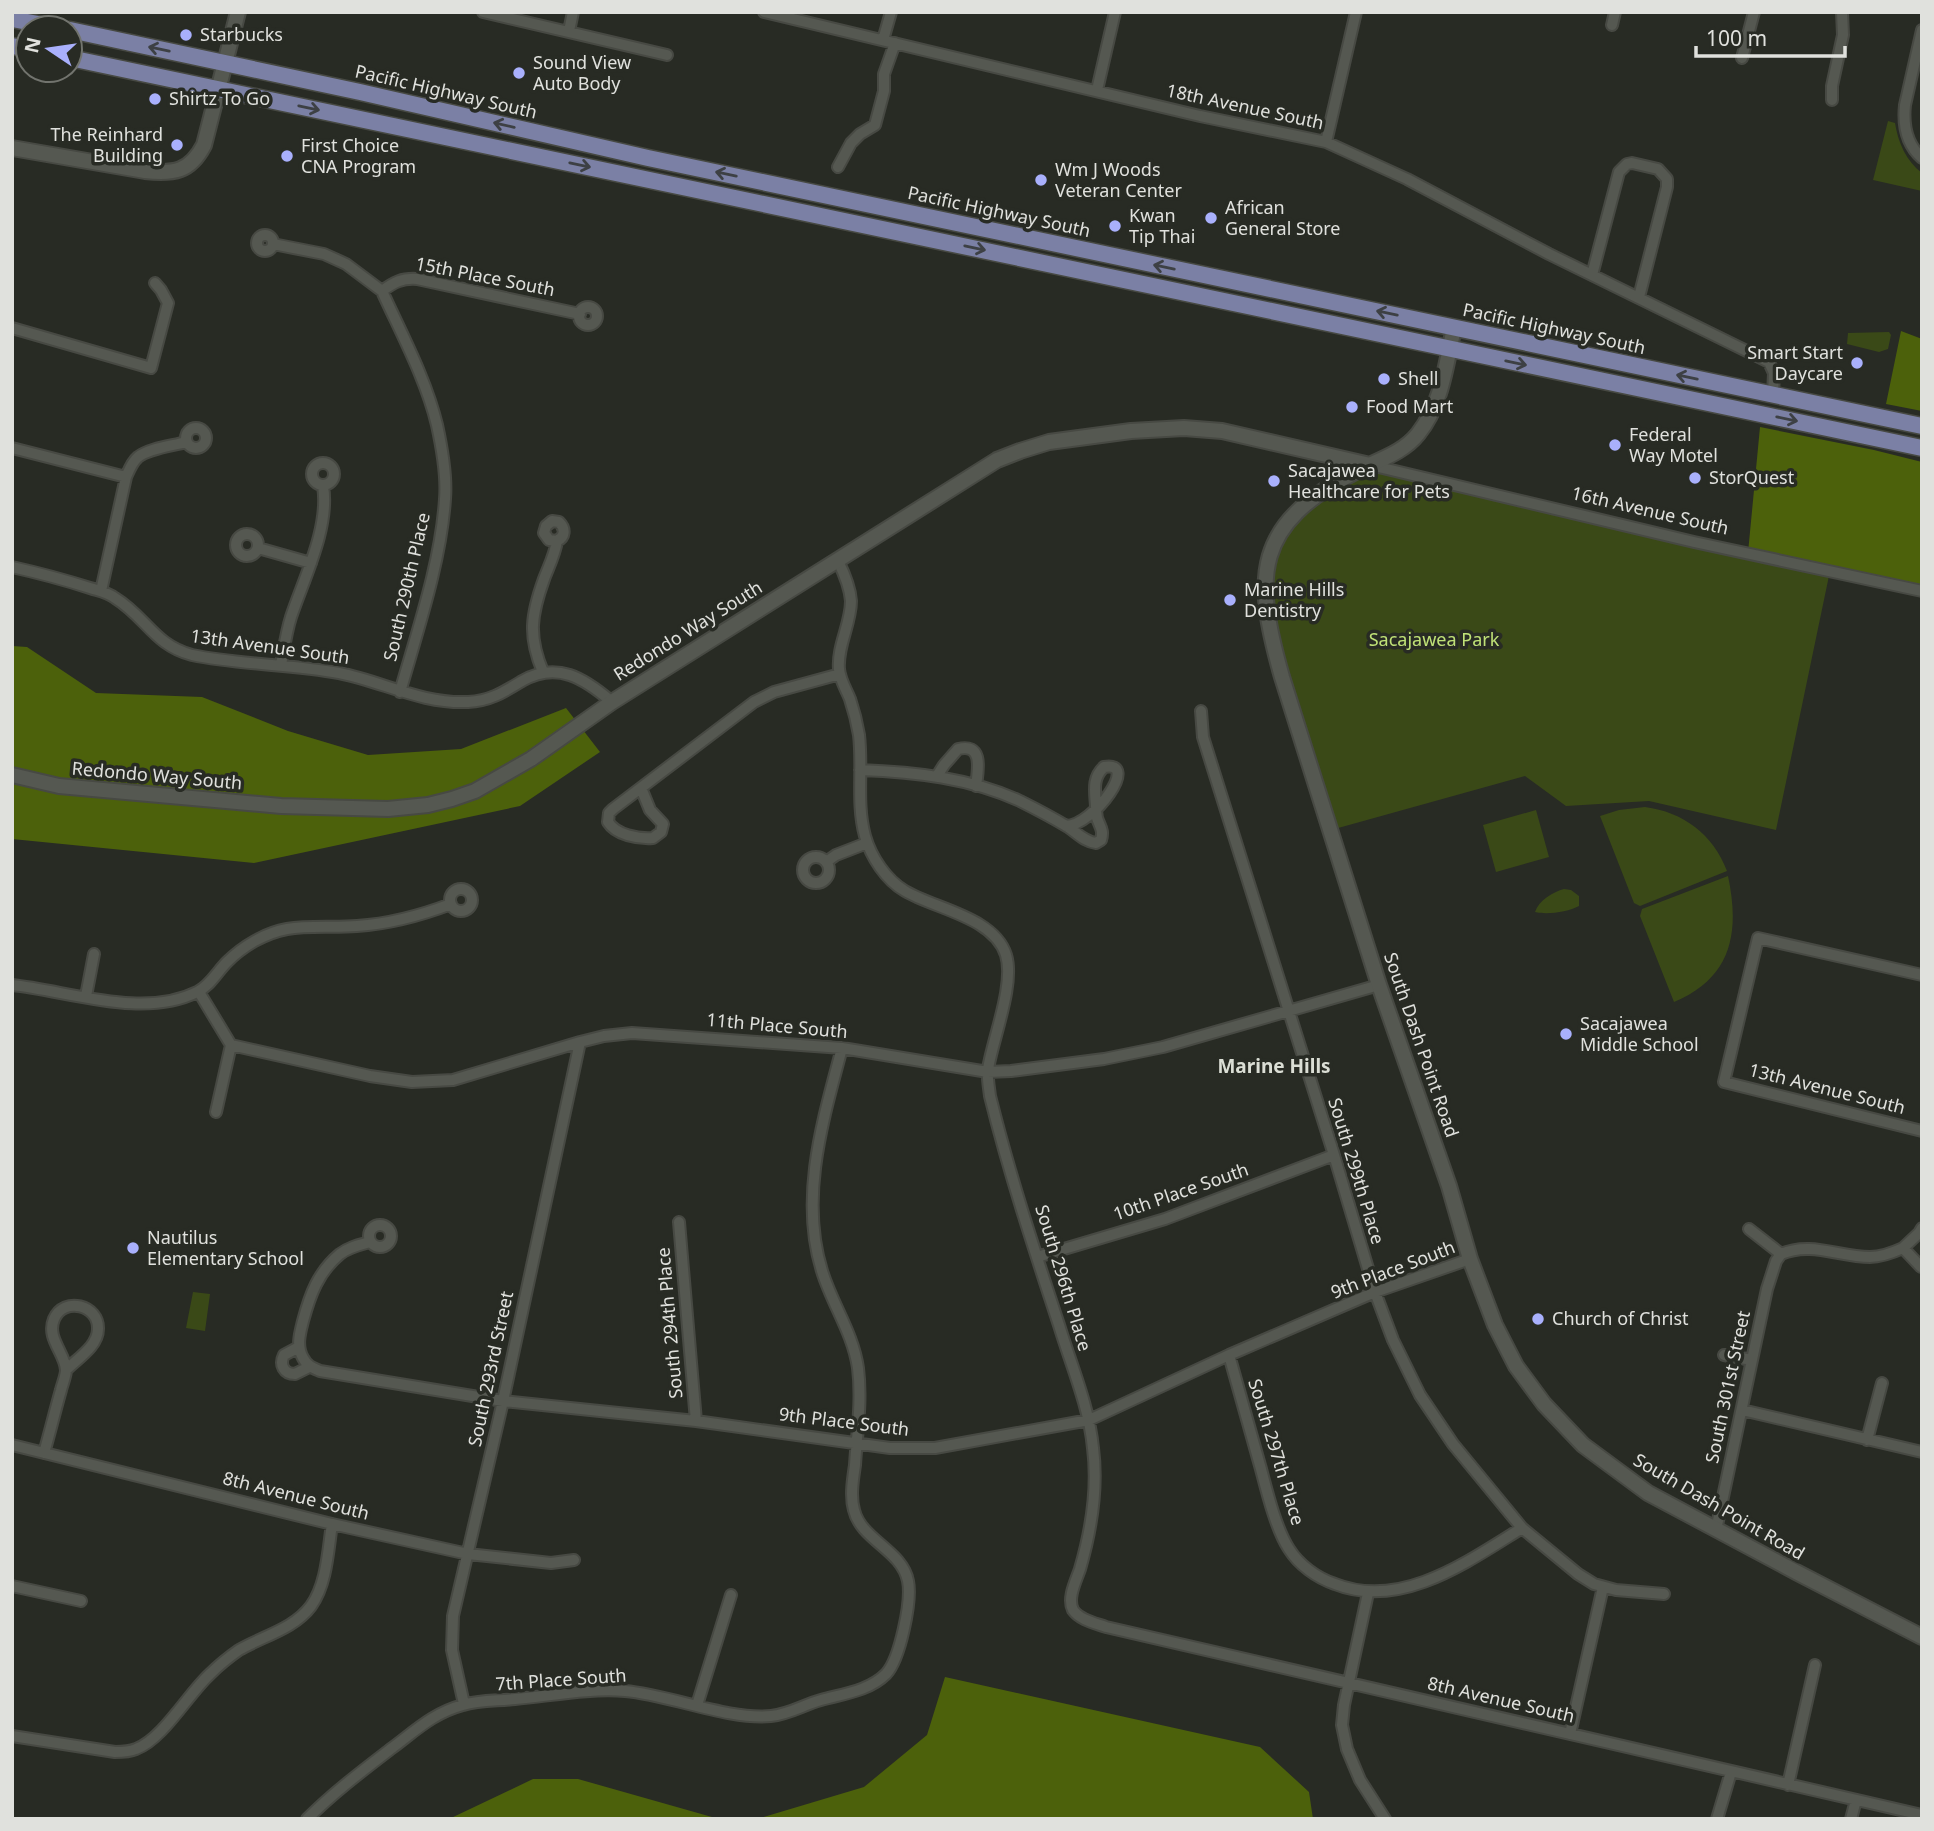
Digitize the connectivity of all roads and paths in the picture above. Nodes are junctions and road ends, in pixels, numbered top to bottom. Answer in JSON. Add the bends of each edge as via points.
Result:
{"nodes":[{"id":1,"x":238,"y":12,"type":"edge"},
{"id":2,"x":483,"y":12,"type":"edge"},
{"id":3,"x":573,"y":12,"type":"edge"},
{"id":4,"x":764,"y":12,"type":"edge"},
{"id":5,"x":891,"y":12,"type":"edge"},
{"id":6,"x":1115,"y":12,"type":"edge"},
{"id":7,"x":1356,"y":12,"type":"edge"},
{"id":8,"x":1615,"y":12,"type":"edge"},
{"id":9,"x":1754,"y":12,"type":"edge"},
{"id":10,"x":1842,"y":12,"type":"edge"},
{"id":11,"x":1612,"y":25,"type":"dead end"},
{"id":12,"x":1922,"y":30,"type":"edge"},
{"id":13,"x":569,"y":31,"type":"junction"},
{"id":14,"x":84,"y":33,"type":"edge"},
{"id":15,"x":889,"y":42,"type":"junction"},
{"id":16,"x":667,"y":55,"type":"dead end"},
{"id":17,"x":1742,"y":58,"type":"dead end"},
{"id":18,"x":84,"y":61,"type":"edge"},
{"id":19,"x":226,"y":63,"type":"junction"},
{"id":20,"x":219,"y":89,"type":"junction"},
{"id":21,"x":1097,"y":90,"type":"junction"},
{"id":22,"x":1832,"y":100,"type":"dead end"},
{"id":23,"x":1326,"y":142,"type":"junction"},
{"id":24,"x":12,"y":148,"type":"edge"},
{"id":25,"x":1922,"y":158,"type":"edge"},
{"id":26,"x":838,"y":167,"type":"dead end"},
{"id":27,"x":707,"y":191,"type":"junction"},
{"id":28,"x":841,"y":199,"type":"junction"},
{"id":29,"x":860,"y":224,"type":"junction"},
{"id":30,"x":1005,"y":233,"type":"junction"},
{"id":31,"x":273,"y":244,"type":"dead end"},
{"id":32,"x":1592,"y":275,"type":"junction"},
{"id":33,"x":155,"y":284,"type":"dead end"},
{"id":34,"x":382,"y":291,"type":"junction"},
{"id":35,"x":1639,"y":297,"type":"junction"},
{"id":36,"x":580,"y":314,"type":"dead end"},
{"id":37,"x":12,"y":328,"type":"edge"},
{"id":38,"x":1454,"y":328,"type":"junction"},
{"id":39,"x":1449,"y":348,"type":"junction"},
{"id":40,"x":1773,"y":395,"type":"junction"},
{"id":41,"x":1681,"y":397,"type":"junction"},
{"id":42,"x":1922,"y":426,"type":"edge"},
{"id":43,"x":186,"y":442,"type":"dead end"},
{"id":44,"x":12,"y":448,"type":"edge"},
{"id":45,"x":1922,"y":448,"type":"edge"},
{"id":46,"x":1370,"y":465,"type":"junction"},
{"id":47,"x":126,"y":477,"type":"junction"},
{"id":48,"x":323,"y":486,"type":"dead end"},
{"id":49,"x":556,"y":541,"type":"dead end"},
{"id":50,"x":258,"y":548,"type":"dead end"},
{"id":51,"x":838,"y":561,"type":"junction"},
{"id":52,"x":312,"y":564,"type":"junction"},
{"id":53,"x":12,"y":567,"type":"edge"},
{"id":54,"x":101,"y":591,"type":"junction"},
{"id":55,"x":1922,"y":591,"type":"edge"},
{"id":56,"x":281,"y":665,"type":"junction"},
{"id":57,"x":542,"y":671,"type":"junction"},
{"id":58,"x":840,"y":674,"type":"junction"},
{"id":59,"x":400,"y":692,"type":"junction"},
{"id":60,"x":612,"y":702,"type":"junction"},
{"id":61,"x":1201,"y":711,"type":"dead end"},
{"id":62,"x":860,"y":770,"type":"junction"},
{"id":63,"x":12,"y":775,"type":"edge"},
{"id":64,"x":937,"y":776,"type":"junction"},
{"id":65,"x":976,"y":786,"type":"junction"},
{"id":66,"x":641,"y":788,"type":"junction"},
{"id":67,"x":1066,"y":826,"type":"junction"},
{"id":68,"x":867,"y":842,"type":"junction"},
{"id":69,"x":826,"y":862,"type":"dead end"},
{"id":70,"x":451,"y":904,"type":"dead end"},
{"id":71,"x":94,"y":954,"type":"dead end"},
{"id":72,"x":1922,"y":975,"type":"edge"},
{"id":73,"x":12,"y":985,"type":"edge"},
{"id":74,"x":1379,"y":985,"type":"junction"},
{"id":75,"x":199,"y":992,"type":"junction"},
{"id":76,"x":86,"y":996,"type":"junction"},
{"id":77,"x":1289,"y":1012,"type":"junction"},
{"id":78,"x":580,"y":1042,"type":"junction"},
{"id":79,"x":231,"y":1045,"type":"junction"},
{"id":80,"x":842,"y":1048,"type":"junction"},
{"id":81,"x":988,"y":1072,"type":"junction"},
{"id":82,"x":216,"y":1112,"type":"dead end"},
{"id":83,"x":1922,"y":1131,"type":"edge"},
{"id":84,"x":1334,"y":1155,"type":"junction"},
{"id":85,"x":679,"y":1222,"type":"dead end"},
{"id":86,"x":1922,"y":1227,"type":"edge"},
{"id":87,"x":1749,"y":1229,"type":"dead end"},
{"id":88,"x":370,"y":1242,"type":"dead end"},
{"id":89,"x":1903,"y":1248,"type":"junction"},
{"id":90,"x":1781,"y":1254,"type":"junction"},
{"id":91,"x":1037,"y":1257,"type":"junction"},
{"id":92,"x":1470,"y":1259,"type":"junction"},
{"id":93,"x":1921,"y":1267,"type":"edge"},
{"id":94,"x":1375,"y":1292,"type":"junction"},
{"id":95,"x":299,"y":1347,"type":"junction"},
{"id":96,"x":1229,"y":1355,"type":"junction"},
{"id":97,"x":1724,"y":1355,"type":"dead end"},
{"id":98,"x":1752,"y":1360,"type":"junction"},
{"id":99,"x":306,"y":1363,"type":"junction"},
{"id":100,"x":66,"y":1370,"type":"junction"},
{"id":101,"x":1882,"y":1383,"type":"dead end"},
{"id":102,"x":503,"y":1401,"type":"junction"},
{"id":103,"x":1742,"y":1410,"type":"junction"},
{"id":104,"x":1089,"y":1420,"type":"junction"},
{"id":105,"x":696,"y":1421,"type":"junction"},
{"id":106,"x":1867,"y":1440,"type":"junction"},
{"id":107,"x":856,"y":1443,"type":"junction"},
{"id":108,"x":12,"y":1445,"type":"edge"},
{"id":109,"x":1922,"y":1452,"type":"edge"},
{"id":110,"x":44,"y":1453,"type":"junction"},
{"id":111,"x":332,"y":1524,"type":"junction"},
{"id":112,"x":1522,"y":1528,"type":"junction"},
{"id":113,"x":1716,"y":1530,"type":"junction"},
{"id":114,"x":468,"y":1554,"type":"junction"},
{"id":115,"x":574,"y":1560,"type":"dead end"},
{"id":116,"x":12,"y":1586,"type":"edge"},
{"id":117,"x":1603,"y":1587,"type":"junction"},
{"id":118,"x":1368,"y":1592,"type":"junction"},
{"id":119,"x":1664,"y":1594,"type":"dead end"},
{"id":120,"x":731,"y":1595,"type":"dead end"},
{"id":121,"x":81,"y":1601,"type":"dead end"},
{"id":122,"x":1075,"y":1612,"type":"joint"},
{"id":123,"x":1922,"y":1637,"type":"edge"},
{"id":124,"x":1815,"y":1665,"type":"dead end"},
{"id":125,"x":1349,"y":1683,"type":"junction"},
{"id":126,"x":464,"y":1704,"type":"junction"},
{"id":127,"x":698,"y":1705,"type":"junction"},
{"id":128,"x":1570,"y":1734,"type":"junction"},
{"id":129,"x":12,"y":1736,"type":"edge"},
{"id":130,"x":1731,"y":1772,"type":"junction"},
{"id":131,"x":1788,"y":1785,"type":"junction"},
{"id":132,"x":1856,"y":1800,"type":"junction"},
{"id":133,"x":1922,"y":1815,"type":"edge"},
{"id":134,"x":307,"y":1819,"type":"edge"},
{"id":135,"x":1385,"y":1819,"type":"edge"},
{"id":136,"x":1717,"y":1819,"type":"edge"},
{"id":137,"x":1852,"y":1819,"type":"edge"}],
"edges":[{"from":1,"to":19,"type":"main road"},
{"from":2,"to":13,"type":"street"},
{"from":3,"to":13,"type":"street"},
{"from":4,"to":15,"type":"street","name":"18th Avenue South"},
{"from":5,"to":15,"type":"street"},
{"from":6,"to":21,"type":"street"},
{"from":7,"to":23,"type":"street"},
{"from":8,"to":11,"type":"street"},
{"from":9,"to":17,"type":"street"},
{"from":10,"to":22,"type":"street","via":[[1843,36]]},
{"from":12,"to":25,"type":"street","via":[[1904,117],[1910,143]]},
{"from":13,"to":16,"type":"street"},
{"from":19,"to":14,"type":"main road","name":"Pacific Highway South","one_way":true},
{"from":15,"to":21,"type":"street","name":"18th Avenue South"},
{"from":15,"to":26,"type":"street","via":[[875,125],[851,143]]},
{"from":18,"to":20,"type":"main road"},
{"from":19,"to":20,"type":"main road"},
{"from":28,"to":19,"type":"main road","name":"Pacific Highway South","one_way":true},
{"from":20,"to":24,"type":"main road","via":[[204,145],[182,170],[145,171]]},
{"from":20,"to":27,"type":"main road","one_way":true},
{"from":21,"to":23,"type":"street","name":"18th Avenue South"},
{"from":23,"to":32,"type":"street","name":"18th Avenue South"},
{"from":27,"to":28,"type":"main road","via":[[764,193],[831,207],[839,206]]},
{"from":27,"to":29,"type":"main road"},
{"from":28,"to":30,"type":"main road","name":"Pacific Highway South"},
{"from":29,"to":30,"type":"main road","via":[[871,215],[939,230]]},
{"from":29,"to":39,"type":"main road","one_way":true},
{"from":38,"to":30,"type":"main road","name":"Pacific Highway South","one_way":true},
{"from":31,"to":34,"type":"street","via":[[324,254]]},
{"from":32,"to":35,"type":"street","name":"18th Avenue South"},
{"from":32,"to":35,"type":"street","via":[[1619,172],[1632,163],[1658,169],[1667,179],[1667,187]]},
{"from":33,"to":37,"type":"street","via":[[167,303],[151,368]]},
{"from":34,"to":36,"type":"street","name":"15th Place South","via":[[395,281],[417,279]]},
{"from":34,"to":59,"type":"street","name":"South 290th Place","via":[[427,392],[439,436],[445,498],[439,543]]},
{"from":35,"to":40,"type":"street","name":"18th Avenue South","via":[[1769,362],[1774,373]]},
{"from":38,"to":39,"type":"main road","name":"South Dash Point Road"},
{"from":40,"to":38,"type":"main road","name":"Pacific Highway South","one_way":true},
{"from":39,"to":41,"type":"main road","one_way":true},
{"from":39,"to":46,"type":"main road","name":"South Dash Point Road","via":[[1438,397],[1426,424],[1394,454]]},
{"from":40,"to":41,"type":"main road","via":[[1760,403],[1715,394]]},
{"from":40,"to":42,"type":"main road","name":"Pacific Highway South"},
{"from":41,"to":45,"type":"main road","one_way":true},
{"from":43,"to":47,"type":"street","via":[[138,457]]},
{"from":44,"to":47,"type":"street"},
{"from":46,"to":51,"type":"main road","name":"Redondo Way South","via":[[1205,429],[1130,430],[1049,442],[998,460]]},
{"from":46,"to":55,"type":"street","name":"16th Avenue South"},
{"from":46,"to":74,"type":"main road","name":"South Dash Point Road","via":[[1326,488],[1290,518],[1272,550],[1265,596],[1282,677]]},
{"from":47,"to":54,"type":"street"},
{"from":48,"to":52,"type":"street","via":[[324,506]]},
{"from":49,"to":57,"type":"street","via":[[531,631]]},
{"from":50,"to":52,"type":"street"},
{"from":51,"to":58,"type":"street","via":[[851,603]]},
{"from":51,"to":60,"type":"main road","name":"Redondo Way South"},
{"from":52,"to":56,"type":"street","via":[[292,615]]},
{"from":53,"to":54,"type":"street","name":"13th Avenue South"},
{"from":54,"to":56,"type":"street","name":"13th Avenue South","via":[[123,603],[175,650],[220,660]]},
{"from":56,"to":59,"type":"street","name":"13th Avenue South","via":[[350,676]]},
{"from":57,"to":59,"type":"street","name":"13th Avenue South","via":[[481,701],[447,702]]},
{"from":57,"to":60,"type":"street","via":[[583,681]]},
{"from":58,"to":62,"type":"street","via":[[856,718]]},
{"from":58,"to":66,"type":"street","via":[[764,696]]},
{"from":60,"to":63,"type":"main road","name":"Redondo Way South","via":[[506,775],[475,791],[428,805],[378,809],[269,805],[59,786]]},
{"from":61,"to":77,"type":"street","name":"South 299th Place","via":[[1203,737]]},
{"from":62,"to":64,"type":"street"},
{"from":62,"to":68,"type":"street","via":[[861,817]]},
{"from":64,"to":65,"type":"street"},
{"from":64,"to":65,"type":"street","via":[[958,749],[970,748],[978,759]]},
{"from":65,"to":67,"type":"street","via":[[1019,801]]},
{"from":66,"to":66,"type":"street","via":[[611,811],[608,822],[618,832],[653,838],[663,824],[650,810]]},
{"from":67,"to":67,"type":"street","via":[[1080,823],[1096,810],[1103,834],[1093,843]]},
{"from":68,"to":69,"type":"street"},
{"from":68,"to":81,"type":"street","name":"South 296th Place","via":[[897,886],[982,926],[1006,955],[1007,986]]},
{"from":70,"to":75,"type":"street","via":[[359,926],[277,932],[242,949]]},
{"from":71,"to":76,"type":"street"},
{"from":72,"to":83,"type":"street","name":"13th Avenue South","via":[[1758,938],[1724,1082]]},
{"from":73,"to":76,"type":"street"},
{"from":74,"to":77,"type":"street","name":"11th Place South"},
{"from":74,"to":92,"type":"main road","name":"South Dash Point Road"},
{"from":75,"to":76,"type":"street","via":[[145,1003]]},
{"from":75,"to":79,"type":"street"},
{"from":77,"to":81,"type":"street","name":"11th Place South","via":[[1104,1059]]},
{"from":77,"to":84,"type":"street","name":"South 299th Place"},
{"from":78,"to":79,"type":"street","name":"11th Place South","via":[[453,1080],[412,1082]]},
{"from":78,"to":80,"type":"street","name":"11th Place South","via":[[651,1033]]},
{"from":78,"to":102,"type":"street","name":"South 293rd Street"},
{"from":79,"to":82,"type":"street"},
{"from":80,"to":81,"type":"street","name":"11th Place South"},
{"from":80,"to":107,"type":"street","via":[[817,1154],[812,1220],[821,1269],[856,1357]]},
{"from":81,"to":91,"type":"street","name":"South 296th Place","via":[[994,1112]]},
{"from":84,"to":91,"type":"street","name":"10th Place South","via":[[1165,1219]]},
{"from":84,"to":94,"type":"street","name":"South 299th Place"},
{"from":85,"to":105,"type":"street","name":"South 294th Place"},
{"from":86,"to":89,"type":"street"},
{"from":87,"to":90,"type":"street"},
{"from":88,"to":95,"type":"street","via":[[350,1247],[322,1273],[309,1298]]},
{"from":89,"to":90,"type":"street","via":[[1871,1257],[1809,1248]]},
{"from":89,"to":93,"type":"street"},
{"from":90,"to":98,"type":"street","name":"South 301st Street","via":[[1772,1271]]},
{"from":91,"to":104,"type":"street","name":"South 296th Place"},
{"from":92,"to":94,"type":"street","name":"9th Place South"},
{"from":92,"to":113,"type":"main road","name":"South Dash Point Road","via":[[1495,1325],[1516,1366],[1544,1404],[1583,1445],[1611,1466],[1648,1493]]},
{"from":94,"to":96,"type":"street","name":"9th Place South"},
{"from":94,"to":112,"type":"street","name":"South 299th Place","via":[[1404,1365],[1436,1420]]},
{"from":95,"to":99,"type":"street"},
{"from":95,"to":99,"type":"street","name":"9th Place South","via":[[284,1355],[283,1367],[295,1374]]},
{"from":96,"to":104,"type":"street","name":"9th Place South"},
{"from":96,"to":118,"type":"street","name":"South 297th Place","via":[[1271,1507],[1289,1549],[1325,1581]]},
{"from":97,"to":98,"type":"street"},
{"from":98,"to":103,"type":"street","name":"South 301st Street"},
{"from":99,"to":102,"type":"street","name":"9th Place South","via":[[334,1375]]},
{"from":100,"to":100,"type":"street","via":[[51,1329],[55,1317],[73,1305],[88,1308],[99,1328],[96,1341]]},
{"from":100,"to":110,"type":"street"},
{"from":101,"to":106,"type":"street"},
{"from":102,"to":105,"type":"street","name":"9th Place South"},
{"from":102,"to":114,"type":"street","name":"South 293rd Street"},
{"from":103,"to":106,"type":"street"},
{"from":103,"to":113,"type":"street","name":"South 301st Street"},
{"from":104,"to":107,"type":"street","name":"9th Place South","via":[[935,1448]]},
{"from":104,"to":122,"type":"street","name":"South 296th Place","via":[[1094,1484],[1085,1550],[1072,1595]]},
{"from":105,"to":107,"type":"street","name":"9th Place South"},
{"from":106,"to":109,"type":"street"},
{"from":107,"to":127,"type":"street","name":"7th Place South","via":[[854,1513],[901,1565],[908,1581],[907,1609],[895,1661],[880,1679],[862,1689],[784,1714],[743,1715]]},
{"from":108,"to":110,"type":"street","name":"8th Avenue South"},
{"from":110,"to":111,"type":"street","name":"8th Avenue South"},
{"from":111,"to":114,"type":"street","name":"8th Avenue South"},
{"from":111,"to":129,"type":"street","via":[[314,1603],[292,1624],[227,1659],[144,1745],[115,1752]]},
{"from":112,"to":117,"type":"street","name":"South 299th Place","via":[[1578,1574]]},
{"from":112,"to":118,"type":"street","name":"South 297th Place","via":[[1437,1576],[1414,1585]]},
{"from":113,"to":123,"type":"main road","name":"South Dash Point Road"},
{"from":114,"to":115,"type":"street","name":"8th Avenue South","via":[[551,1563]]},
{"from":114,"to":126,"type":"street","name":"South 293rd Street","via":[[451,1638]]},
{"from":116,"to":121,"type":"street"},
{"from":117,"to":119,"type":"street"},
{"from":117,"to":128,"type":"street"},
{"from":118,"to":125,"type":"street"},
{"from":120,"to":127,"type":"street"},
{"from":122,"to":125,"type":"street","name":"8th Avenue South","via":[[1106,1627]]},
{"from":124,"to":131,"type":"street"},
{"from":125,"to":128,"type":"street","name":"8th Avenue South"},
{"from":125,"to":135,"type":"street","via":[[1342,1725],[1348,1749],[1360,1780]]},
{"from":126,"to":127,"type":"street","name":"7th Place South","via":[[614,1691]]},
{"from":126,"to":134,"type":"street","name":"7th Place South","via":[[426,1721]]},
{"from":128,"to":130,"type":"street","name":"8th Avenue South"},
{"from":130,"to":131,"type":"street","name":"8th Avenue South"},
{"from":130,"to":136,"type":"street"},
{"from":131,"to":132,"type":"street","name":"8th Avenue South"},
{"from":132,"to":133,"type":"street","name":"8th Avenue South"},
{"from":132,"to":137,"type":"street"}]}
